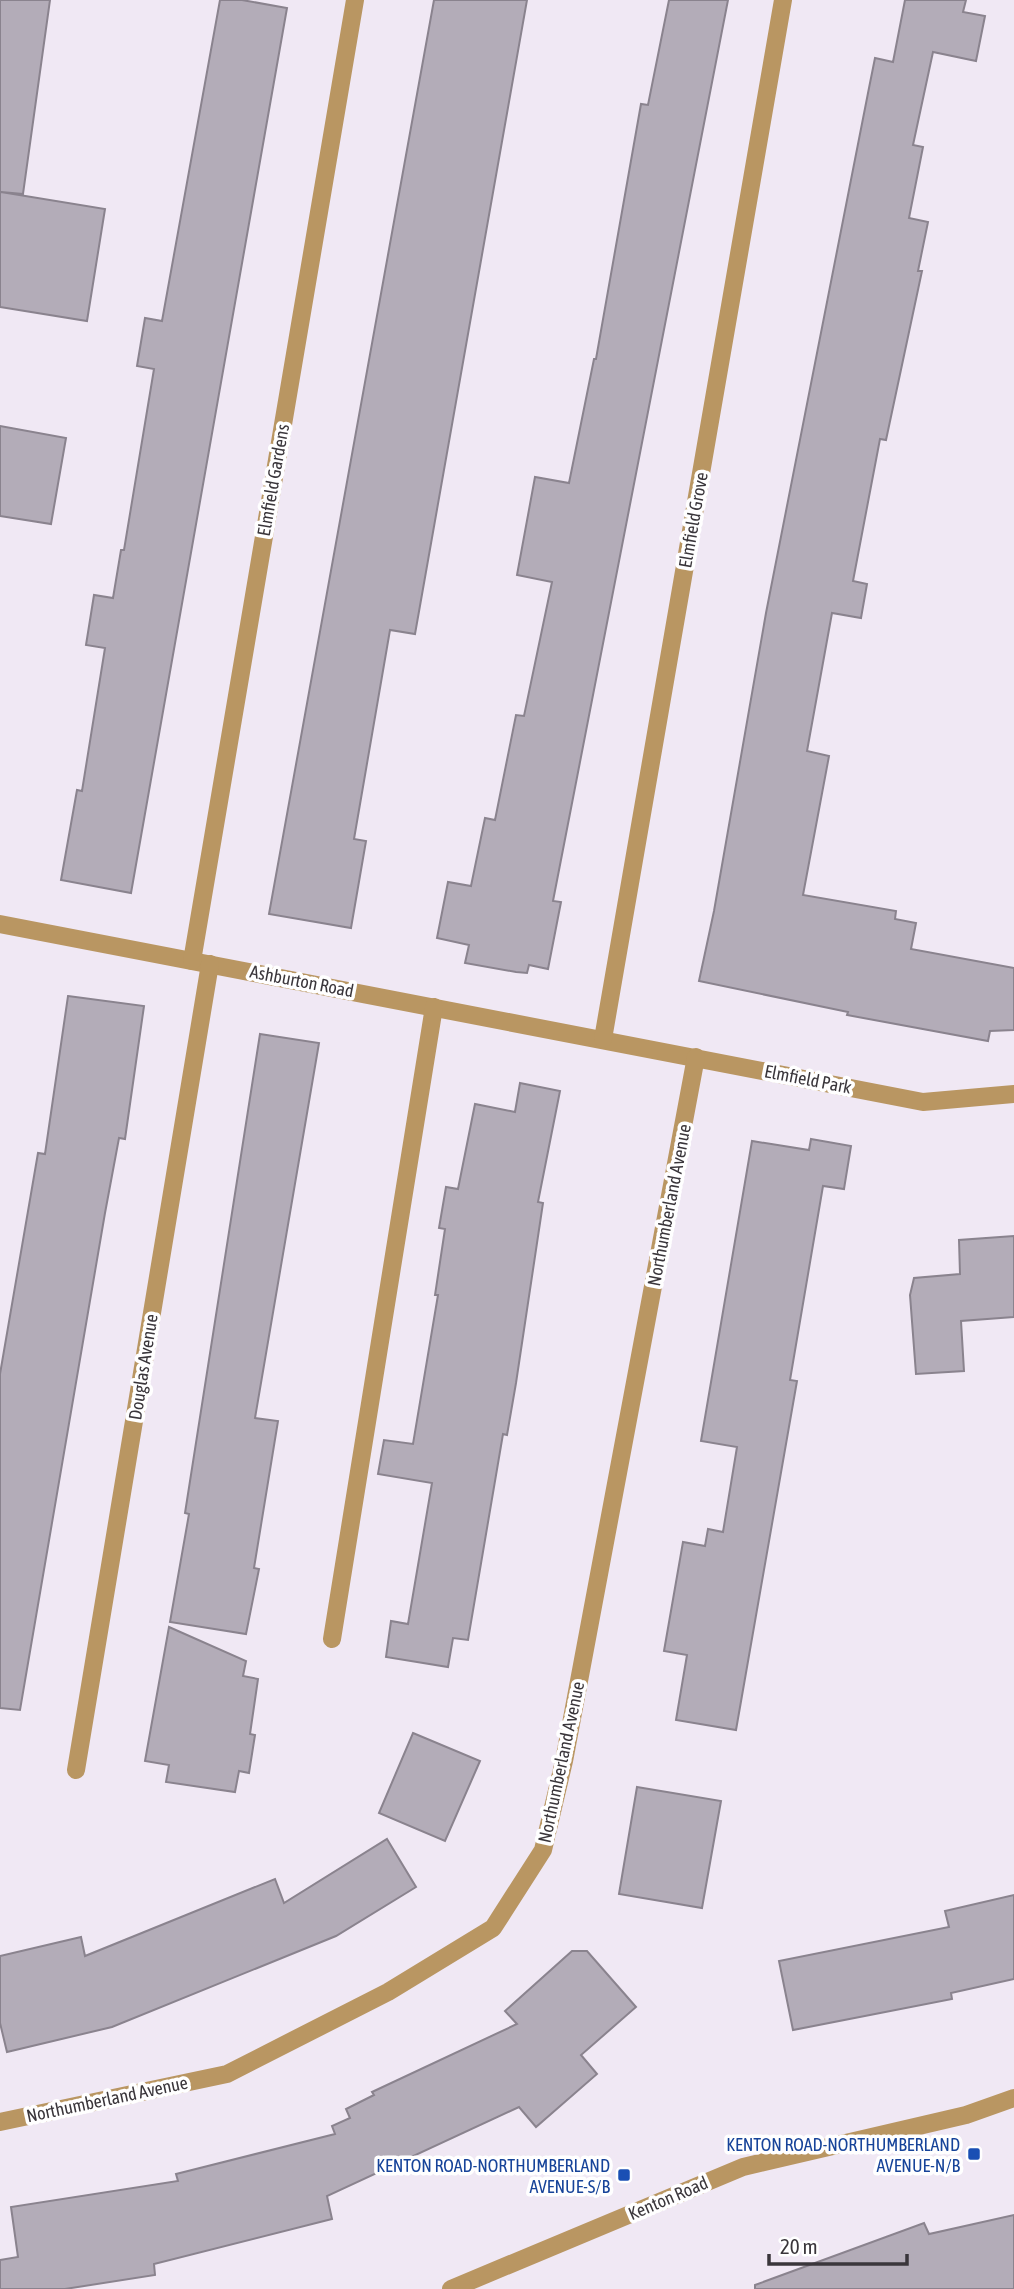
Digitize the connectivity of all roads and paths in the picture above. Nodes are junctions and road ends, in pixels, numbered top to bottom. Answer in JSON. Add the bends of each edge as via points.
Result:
{"nodes":[{"id":1,"x":355,"y":0,"type":"edge"},
{"id":2,"x":783,"y":0,"type":"edge"},
{"id":3,"x":0,"y":924,"type":"edge"},
{"id":4,"x":201,"y":962,"type":"junction"},
{"id":5,"x":434,"y":1007,"type":"junction"},
{"id":6,"x":603,"y":1039,"type":"junction"},
{"id":7,"x":696,"y":1057,"type":"junction"},
{"id":8,"x":1014,"y":1094,"type":"edge"},
{"id":9,"x":332,"y":1639,"type":"dead end"},
{"id":10,"x":76,"y":1770,"type":"dead end"},
{"id":11,"x":1014,"y":2098,"type":"edge"},
{"id":12,"x":0,"y":2122,"type":"edge"},
{"id":13,"x":451,"y":2289,"type":"edge"}],
"edges":[{"from":1,"to":4,"type":"street","name":"Elmfield Gardens"},
{"from":2,"to":6,"type":"street","name":"Elmfield Grove"},
{"from":3,"to":4,"type":"street","name":"Ashburton Road"},
{"from":4,"to":5,"type":"street","name":"Ashburton Road"},
{"from":4,"to":10,"type":"street","name":"Douglas Avenue"},
{"from":5,"to":6,"type":"street","name":"Ashburton Road"},
{"from":5,"to":9,"type":"street"},
{"from":6,"to":7,"type":"street","name":"Elmfield Park"},
{"from":7,"to":8,"type":"street","name":"Elmfield Park","via":[[923,1102]]},
{"from":7,"to":12,"type":"street","name":"Northumberland Avenue","via":[[564,1762],[543,1850],[493,1928],[388,1992],[227,2074]]},
{"from":11,"to":13,"type":"street","name":"Kenton Road","via":[[966,2115],[743,2167]]}]}
